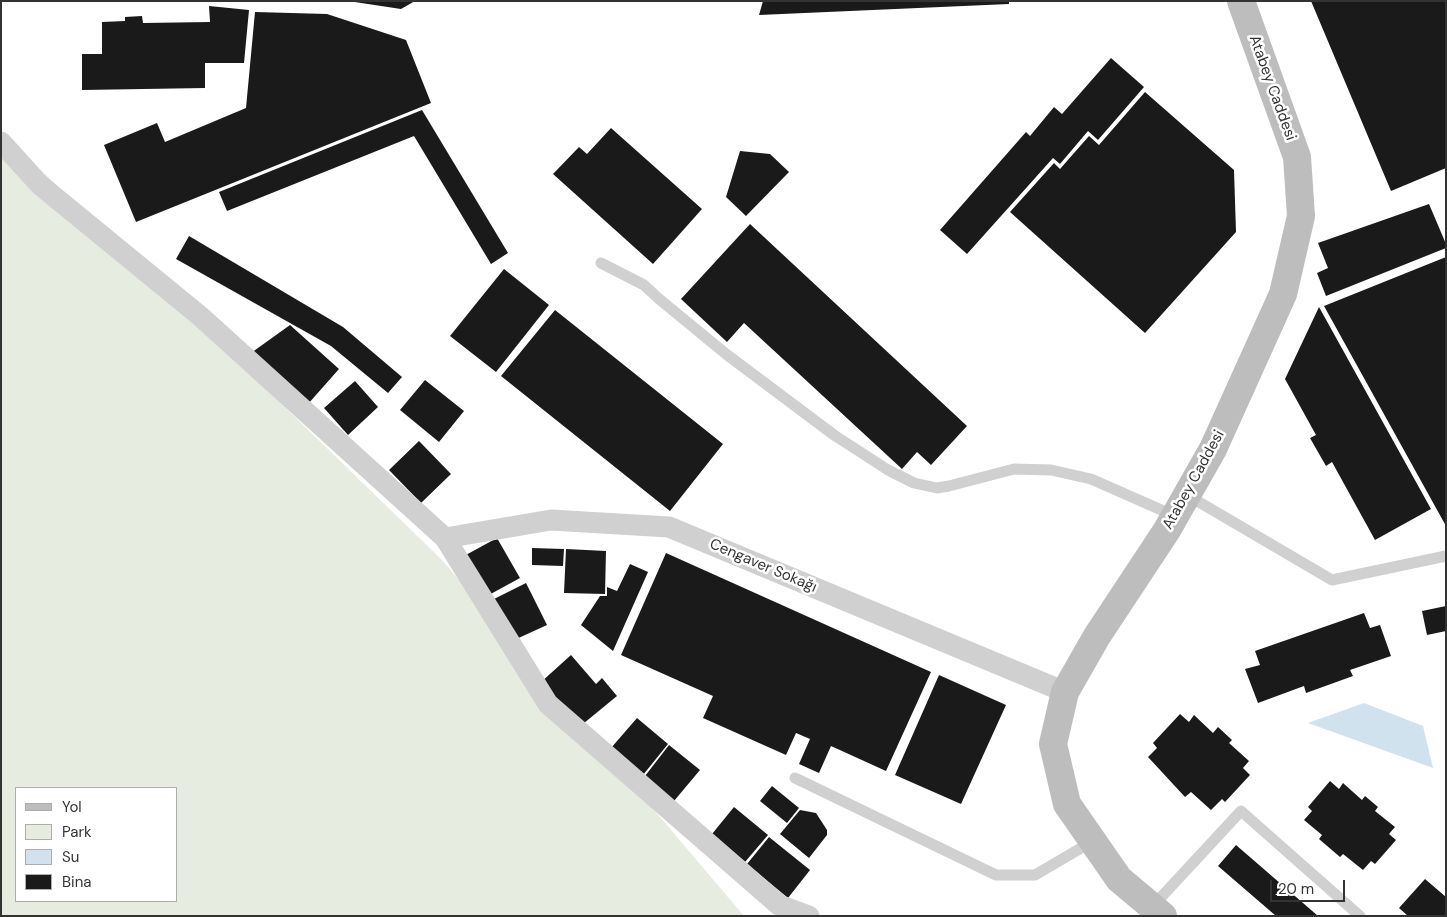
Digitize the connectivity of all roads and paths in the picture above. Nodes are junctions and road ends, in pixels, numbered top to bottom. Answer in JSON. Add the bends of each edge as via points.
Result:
{"nodes":[{"id":1,"x":1241,"y":1,"type":"edge"},
{"id":2,"x":1,"y":142,"type":"edge"},
{"id":3,"x":601,"y":263,"type":"dead end"},
{"id":4,"x":1181,"y":505,"type":"junction"},
{"id":5,"x":445,"y":538,"type":"junction"},
{"id":6,"x":1446,"y":556,"type":"edge"},
{"id":7,"x":1065,"y":692,"type":"junction"},
{"id":8,"x":795,"y":778,"type":"dead end"},
{"id":9,"x":1093,"y":841,"type":"junction"},
{"id":10,"x":1158,"y":911,"type":"edge"},
{"id":11,"x":809,"y":916,"type":"edge"},
{"id":12,"x":1360,"y":916,"type":"edge"}],
"edges":[{"from":1,"to":4,"type":"main road","name":"Atabey Caddesi","via":[[1297,157],[1301,216],[1283,294],[1213,449]]},
{"from":2,"to":5,"type":"street","via":[[40,185],[200,316]]},
{"from":3,"to":4,"type":"lane","via":[[644,285],[726,354],[834,435],[914,483],[943,487],[1014,469],[1051,470]]},
{"from":4,"to":6,"type":"lane","via":[[1332,580]]},
{"from":4,"to":7,"type":"main road","name":"Atabey Caddesi"},
{"from":5,"to":7,"type":"street","name":"Cengaver Sokağı","via":[[551,520],[669,527]]},
{"from":5,"to":11,"type":"street","via":[[548,704],[779,906]]},
{"from":7,"to":9,"type":"main road","name":"Atabey Caddesi","via":[[1053,744],[1067,804]]},
{"from":8,"to":9,"type":"lane","via":[[996,875],[1035,875]]},
{"from":9,"to":10,"type":"main road","name":"Atabey Caddesi","via":[[1119,879]]},
{"from":10,"to":12,"type":"lane","via":[[1241,811]]}]}
